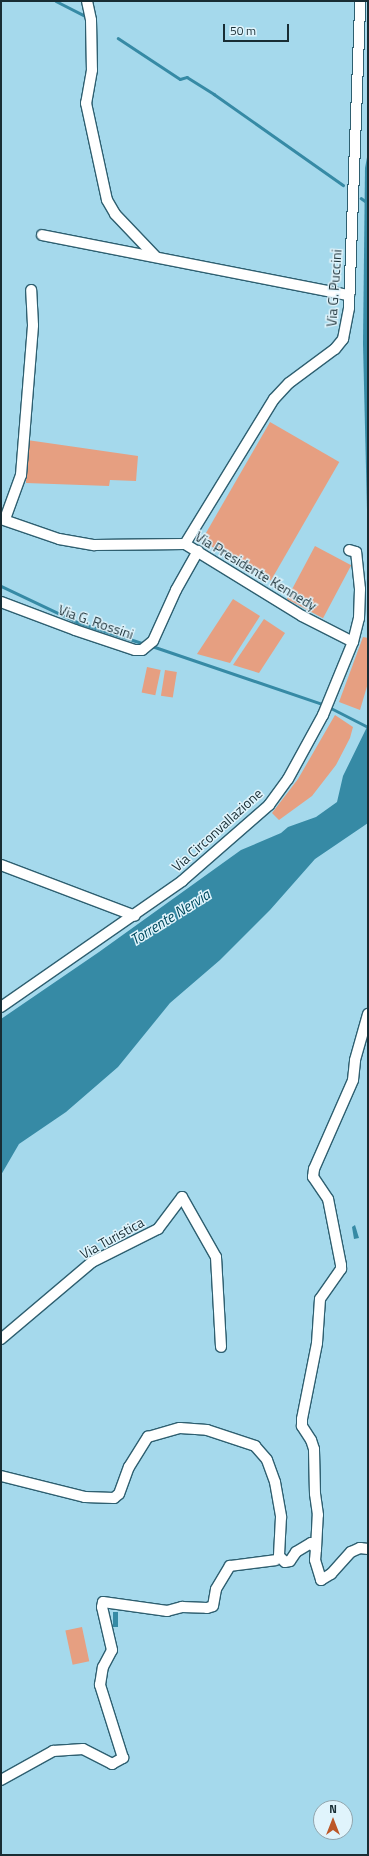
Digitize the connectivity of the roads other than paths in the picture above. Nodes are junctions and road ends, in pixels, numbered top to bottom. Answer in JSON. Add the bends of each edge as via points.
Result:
{"nodes":[{"id":1,"x":87,"y":1,"type":"edge"},
{"id":2,"x":360,"y":1,"type":"edge"},
{"id":3,"x":42,"y":234,"type":"dead end"},
{"id":4,"x":155,"y":256,"type":"junction"},
{"id":5,"x":31,"y":290,"type":"dead end"},
{"id":6,"x":349,"y":295,"type":"junction"},
{"id":7,"x":343,"y":339,"type":"junction"},
{"id":8,"x":346,"y":351,"type":"dead end"},
{"id":9,"x":3,"y":519,"type":"edge"},
{"id":10,"x":186,"y":544,"type":"junction"},
{"id":11,"x":349,"y":550,"type":"dead end"},
{"id":12,"x":198,"y":551,"type":"junction"},
{"id":13,"x":1,"y":602,"type":"edge"},
{"id":14,"x":353,"y":642,"type":"junction"},
{"id":15,"x":1,"y":865,"type":"edge"},
{"id":16,"x":135,"y":916,"type":"junction"},
{"id":17,"x":1,"y":1007,"type":"edge"},
{"id":18,"x":368,"y":1014,"type":"edge"},
{"id":19,"x":1,"y":1339,"type":"edge"},
{"id":20,"x":221,"y":1347,"type":"dead end"},
{"id":21,"x":1,"y":1476,"type":"edge"},
{"id":22,"x":316,"y":1549,"type":"junction"},
{"id":23,"x":368,"y":1549,"type":"edge"},
{"id":24,"x":276,"y":1560,"type":"dead end"},
{"id":25,"x":1,"y":1780,"type":"edge"}],
"edges":[{"from":1,"to":4,"type":"street","via":[[91,20],[92,70],[86,103],[107,200],[115,214]]},
{"from":2,"to":6,"type":"street","name":"Via G. Puccini"},
{"from":3,"to":4,"type":"street"},
{"from":4,"to":6,"type":"street"},
{"from":5,"to":9,"type":"street","via":[[33,325],[21,475]]},
{"from":6,"to":7,"type":"street","name":"Via G. Puccini"},
{"from":7,"to":8,"type":"street"},
{"from":7,"to":10,"type":"street","name":"Via G. Puccini","via":[[336,349],[290,383],[274,399]]},
{"from":9,"to":10,"type":"street","name":"Via Presidente Kennedy","via":[[58,539],[94,545]]},
{"from":10,"to":12,"type":"street","name":"Via Presidente Kennedy"},
{"from":11,"to":14,"type":"street","name":"Via Circonvallazione","via":[[356,552],[360,589],[359,618]]},
{"from":12,"to":13,"type":"street","name":"Via G. Rossini","via":[[176,590],[153,641],[142,650],[90,635]]},
{"from":12,"to":14,"type":"street","name":"Via Presidente Kennedy","via":[[302,616]]},
{"from":14,"to":16,"type":"street","name":"Via Circonvallazione","via":[[323,716],[288,779],[269,805],[182,881]]},
{"from":15,"to":16,"type":"street"},
{"from":16,"to":17,"type":"street","name":"Via Circonvallazione"},
{"from":18,"to":22,"type":"street","via":[[355,1060],[353,1080],[314,1169],[313,1177],[328,1199],[341,1265],[320,1299],[317,1343],[302,1414],[302,1426],[314,1449],[318,1515]]},
{"from":19,"to":20,"type":"street","name":"Via Turistica","via":[[92,1262],[158,1229],[182,1197],[216,1257]]},
{"from":21,"to":22,"type":"street","via":[[58,1492],[104,1499],[114,1498],[119,1494],[129,1467],[148,1437],[180,1428],[208,1430],[255,1446],[266,1460],[275,1482],[282,1516],[279,1556],[285,1562],[290,1561],[305,1545],[311,1544]]},
{"from":22,"to":23,"type":"street","via":[[315,1560],[321,1580],[331,1574],[351,1552],[360,1548]]},
{"from":24,"to":25,"type":"street","via":[[230,1566],[216,1589],[212,1606],[208,1608],[182,1607],[167,1611],[103,1602],[112,1650],[103,1667],[100,1685],[123,1758],[112,1764],[83,1749],[53,1751]]}]}
